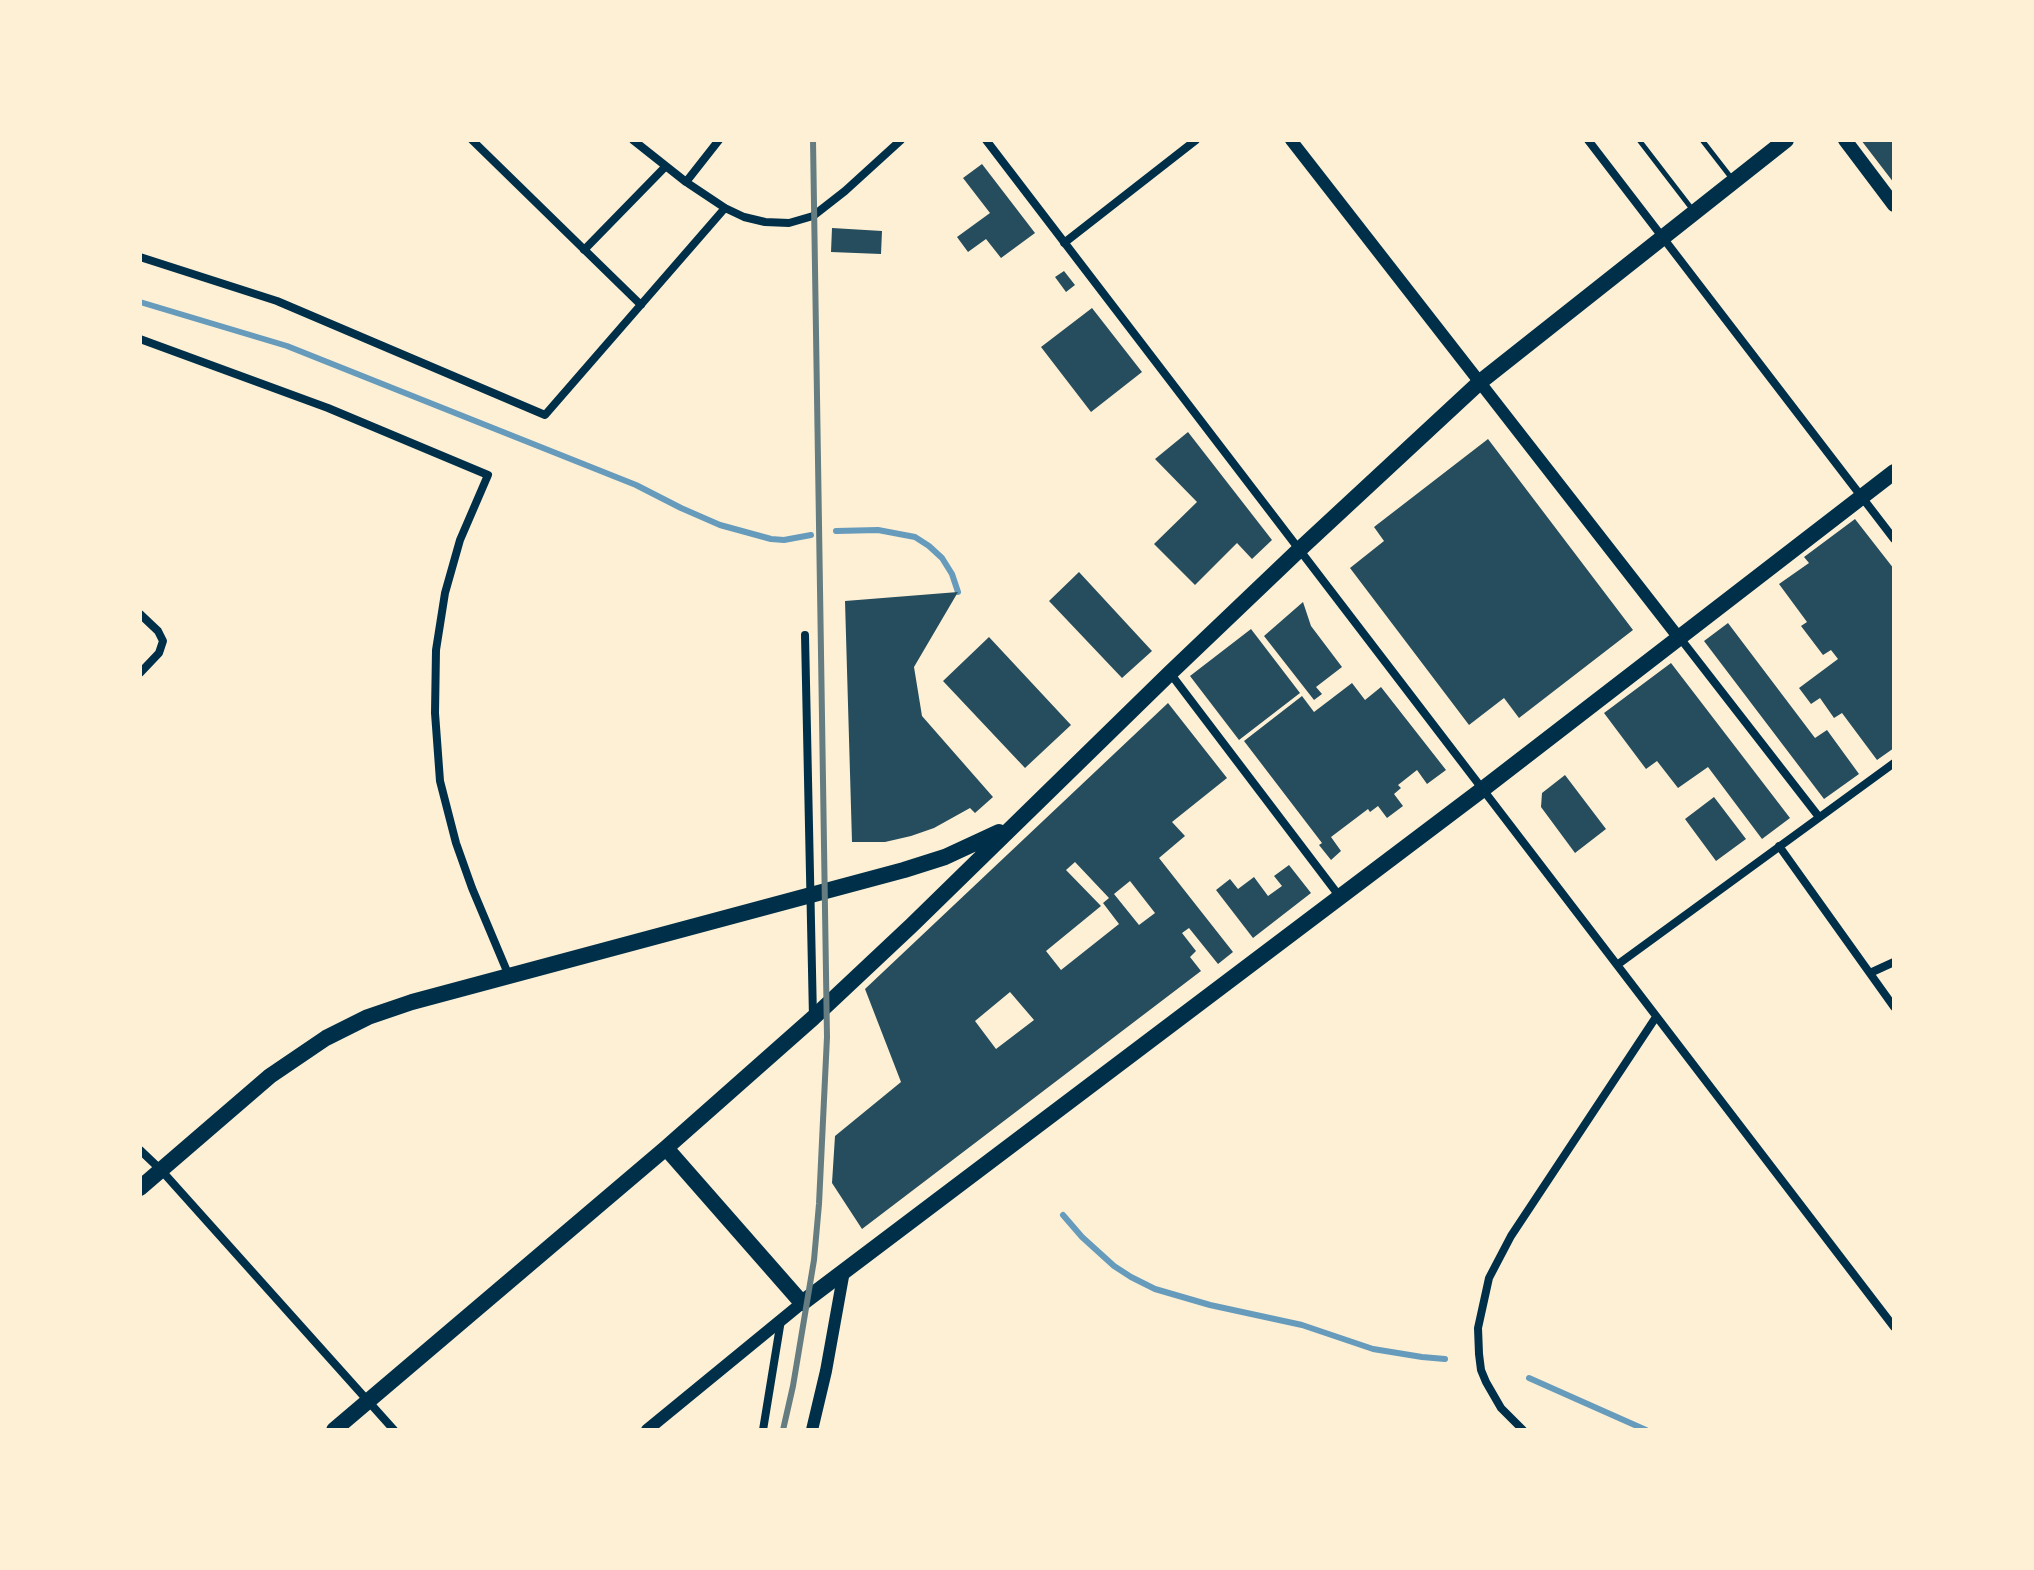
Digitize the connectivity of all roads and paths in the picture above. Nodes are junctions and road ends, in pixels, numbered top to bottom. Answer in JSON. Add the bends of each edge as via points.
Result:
{"nodes":[{"id":1,"x":472,"y":140,"type":"edge"},
{"id":2,"x":633,"y":140,"type":"edge"},
{"id":3,"x":719,"y":140,"type":"edge"},
{"id":4,"x":901,"y":140,"type":"edge"},
{"id":5,"x":986,"y":140,"type":"edge"},
{"id":6,"x":1196,"y":140,"type":"edge"},
{"id":7,"x":1291,"y":140,"type":"edge"},
{"id":8,"x":1588,"y":140,"type":"edge"},
{"id":9,"x":1639,"y":140,"type":"edge"},
{"id":10,"x":1702,"y":140,"type":"edge"},
{"id":11,"x":1786,"y":140,"type":"edge"},
{"id":12,"x":1845,"y":140,"type":"edge"},
{"id":13,"x":666,"y":166,"type":"junction"},
{"id":14,"x":1734,"y":181,"type":"junction"},
{"id":15,"x":686,"y":182,"type":"junction"},
{"id":16,"x":1894,"y":205,"type":"edge"},
{"id":17,"x":725,"y":208,"type":"junction"},
{"id":18,"x":1695,"y":212,"type":"junction"},
{"id":19,"x":1663,"y":237,"type":"junction"},
{"id":20,"x":1064,"y":243,"type":"junction"},
{"id":21,"x":584,"y":250,"type":"junction"},
{"id":22,"x":140,"y":257,"type":"edge"},
{"id":23,"x":641,"y":305,"type":"junction"},
{"id":24,"x":140,"y":339,"type":"edge"},
{"id":25,"x":1480,"y":382,"type":"junction"},
{"id":26,"x":1894,"y":472,"type":"edge"},
{"id":27,"x":1862,"y":497,"type":"junction"},
{"id":28,"x":1894,"y":539,"type":"edge"},
{"id":29,"x":1300,"y":549,"type":"junction"},
{"id":30,"x":140,"y":614,"type":"edge"},
{"id":31,"x":805,"y":635,"type":"dead end"},
{"id":32,"x":1679,"y":638,"type":"junction"},
{"id":33,"x":140,"y":673,"type":"edge"},
{"id":34,"x":1170,"y":673,"type":"junction"},
{"id":35,"x":1894,"y":763,"type":"edge"},
{"id":36,"x":1483,"y":789,"type":"junction"},
{"id":37,"x":1819,"y":817,"type":"junction"},
{"id":38,"x":1018,"y":822,"type":"junction"},
{"id":39,"x":1779,"y":846,"type":"junction"},
{"id":40,"x":818,"y":894,"type":"junction"},
{"id":41,"x":1340,"y":897,"type":"junction"},
{"id":42,"x":1894,"y":962,"type":"edge"},
{"id":43,"x":1617,"y":965,"type":"junction"},
{"id":44,"x":1870,"y":973,"type":"junction"},
{"id":45,"x":509,"y":976,"type":"junction"},
{"id":46,"x":1894,"y":1007,"type":"edge"},
{"id":47,"x":1656,"y":1017,"type":"junction"},
{"id":48,"x":813,"y":1018,"type":"junction"},
{"id":49,"x":666,"y":1148,"type":"junction"},
{"id":50,"x":140,"y":1150,"type":"edge"},
{"id":51,"x":161,"y":1170,"type":"junction"},
{"id":52,"x":140,"y":1188,"type":"edge"},
{"id":53,"x":844,"y":1271,"type":"junction"},
{"id":54,"x":802,"y":1303,"type":"junction"},
{"id":55,"x":782,"y":1319,"type":"junction"},
{"id":56,"x":1894,"y":1327,"type":"edge"},
{"id":57,"x":368,"y":1401,"type":"junction"},
{"id":58,"x":334,"y":1430,"type":"edge"},
{"id":59,"x":394,"y":1430,"type":"edge"},
{"id":60,"x":647,"y":1430,"type":"edge"},
{"id":61,"x":763,"y":1430,"type":"edge"},
{"id":62,"x":812,"y":1430,"type":"edge"},
{"id":63,"x":1523,"y":1430,"type":"edge"}],
"edges":[{"from":1,"to":21,"type":"street"},
{"from":2,"to":13,"type":"street"},
{"from":3,"to":15,"type":"street"},
{"from":4,"to":17,"type":"street","via":[[813,216],[765,222]]},
{"from":5,"to":20,"type":"street"},
{"from":6,"to":20,"type":"street"},
{"from":7,"to":25,"type":"street"},
{"from":8,"to":19,"type":"street"},
{"from":9,"to":18,"type":"lane"},
{"from":10,"to":14,"type":"lane"},
{"from":11,"to":14,"type":"main road"},
{"from":12,"to":16,"type":"main road"},
{"from":13,"to":15,"type":"street"},
{"from":13,"to":21,"type":"street"},
{"from":14,"to":18,"type":"main road"},
{"from":15,"to":17,"type":"street"},
{"from":17,"to":23,"type":"street"},
{"from":18,"to":19,"type":"main road"},
{"from":19,"to":25,"type":"main road"},
{"from":19,"to":27,"type":"street"},
{"from":20,"to":29,"type":"street"},
{"from":21,"to":23,"type":"street"},
{"from":22,"to":23,"type":"street","via":[[277,301],[545,415]]},
{"from":24,"to":45,"type":"street","via":[[328,408],[488,475],[460,540],[445,593],[436,650],[435,713],[440,781],[456,843]]},
{"from":25,"to":29,"type":"main road"},
{"from":25,"to":32,"type":"street"},
{"from":26,"to":27,"type":"main road"},
{"from":27,"to":28,"type":"street"},
{"from":27,"to":32,"type":"main road"},
{"from":29,"to":34,"type":"main road"},
{"from":29,"to":36,"type":"street"},
{"from":30,"to":33,"type":"street","via":[[163,641]]},
{"from":31,"to":40,"type":"street"},
{"from":32,"to":36,"type":"main road"},
{"from":32,"to":37,"type":"street"},
{"from":34,"to":38,"type":"main road"},
{"from":34,"to":41,"type":"street"},
{"from":35,"to":37,"type":"street"},
{"from":36,"to":41,"type":"main road"},
{"from":36,"to":43,"type":"street"},
{"from":37,"to":39,"type":"street"},
{"from":38,"to":40,"type":"main road","via":[[945,857]]},
{"from":38,"to":48,"type":"main road"},
{"from":39,"to":43,"type":"street"},
{"from":39,"to":44,"type":"street"},
{"from":40,"to":45,"type":"main road"},
{"from":40,"to":48,"type":"street"},
{"from":41,"to":53,"type":"main road"},
{"from":42,"to":44,"type":"street"},
{"from":43,"to":47,"type":"street"},
{"from":44,"to":46,"type":"street"},
{"from":45,"to":51,"type":"main road","via":[[412,1002],[326,1038],[270,1076]]},
{"from":47,"to":56,"type":"street"},
{"from":47,"to":63,"type":"street","via":[[1511,1236],[1489,1278],[1478,1328],[1479,1354],[1486,1382],[1501,1408]]},
{"from":48,"to":49,"type":"main road"},
{"from":49,"to":54,"type":"main road"},
{"from":49,"to":57,"type":"main road"},
{"from":50,"to":51,"type":"street"},
{"from":51,"to":52,"type":"main road"},
{"from":51,"to":57,"type":"street"},
{"from":53,"to":54,"type":"main road"},
{"from":53,"to":62,"type":"street"},
{"from":54,"to":55,"type":"street"},
{"from":55,"to":60,"type":"street"},
{"from":55,"to":61,"type":"street"},
{"from":57,"to":58,"type":"main road"},
{"from":57,"to":59,"type":"street"}]}
